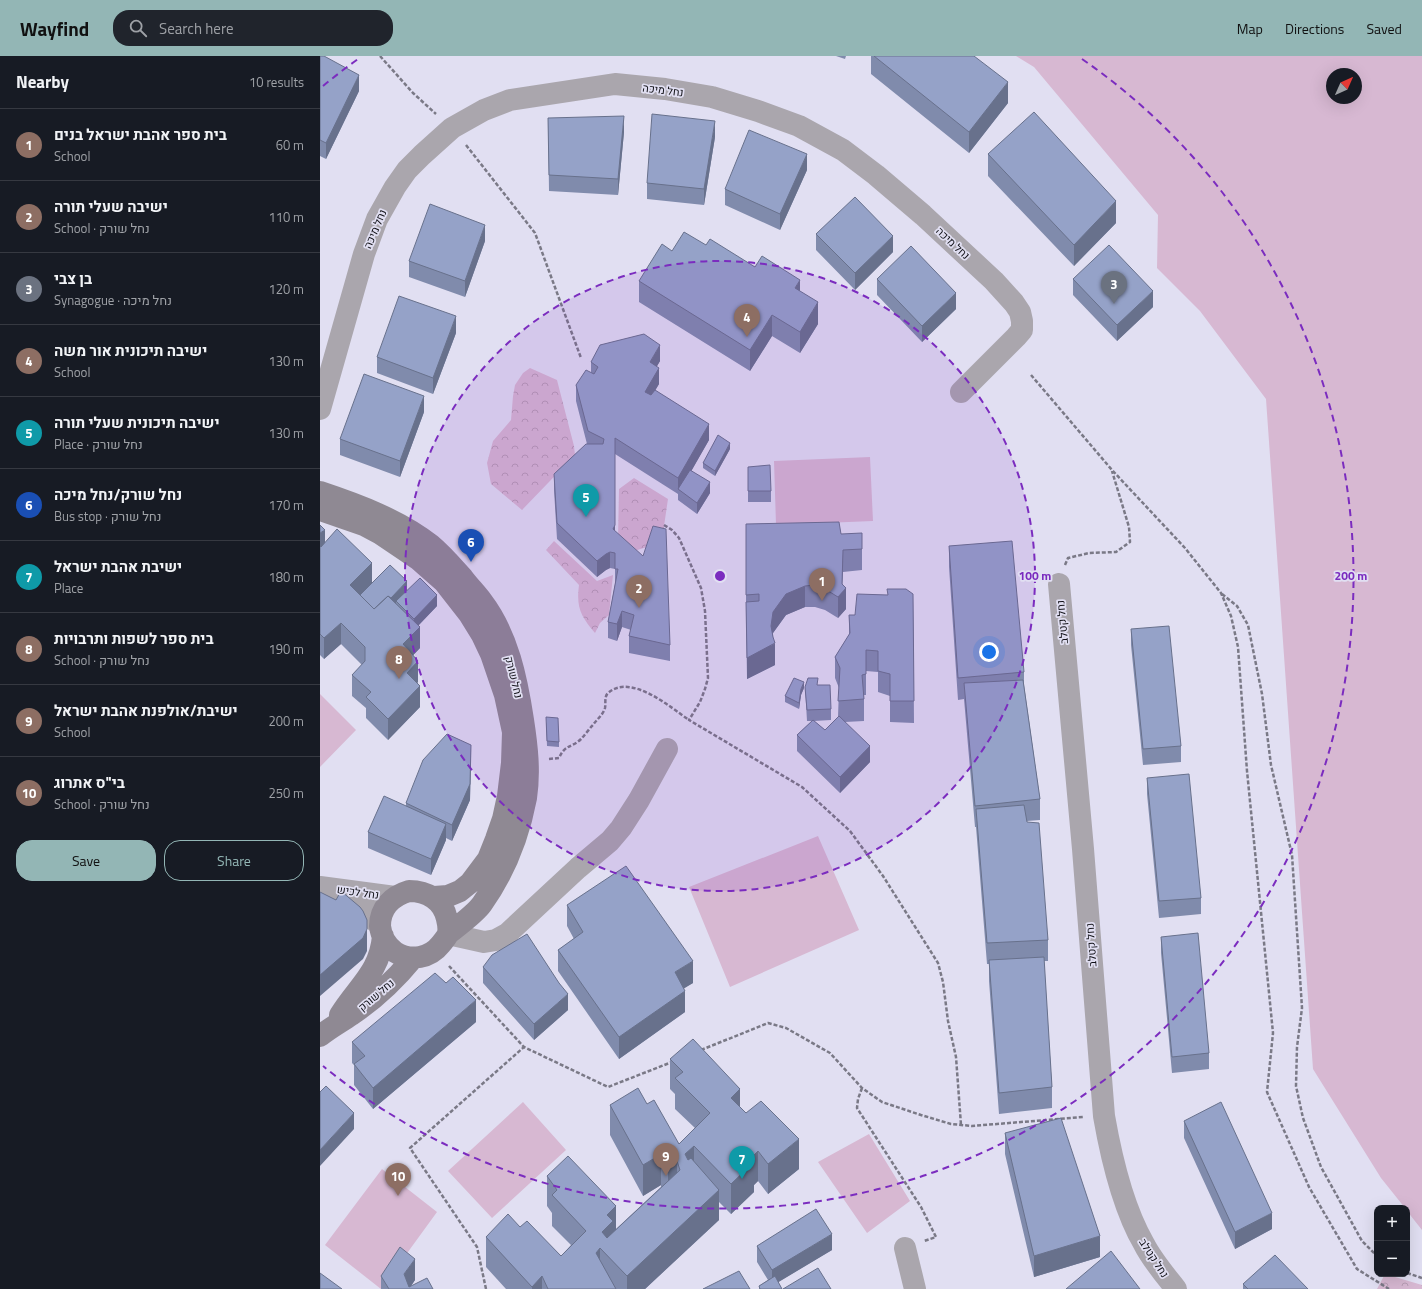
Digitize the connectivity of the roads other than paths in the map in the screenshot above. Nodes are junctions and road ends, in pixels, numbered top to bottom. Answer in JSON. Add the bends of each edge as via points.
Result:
{"nodes":[{"id":1,"x":961,"y":392,"type":"dead end"},
{"id":2,"x":320,"y":409,"type":"edge"},
{"id":3,"x":320,"y":492,"type":"edge"},
{"id":4,"x":320,"y":510,"type":"edge"},
{"id":5,"x":1059,"y":584,"type":"road end"},
{"id":6,"x":667,"y":749,"type":"dead end"},
{"id":7,"x":321,"y":887,"type":"edge"},
{"id":8,"x":395,"y":897,"type":"junction"},
{"id":9,"x":434,"y":897,"type":"junction"},
{"id":10,"x":381,"y":930,"type":"junction"},
{"id":11,"x":448,"y":934,"type":"junction"},
{"id":12,"x":413,"y":958,"type":"junction"},
{"id":13,"x":326,"y":1031,"type":"edge"},
{"id":14,"x":905,"y":1248,"type":"road end"},
{"id":15,"x":915,"y":1289,"type":"edge"},
{"id":16,"x":1176,"y":1289,"type":"edge"}],
"edges":[{"from":1,"to":2,"type":"street","name":"נחל מיכה","via":[[1022,330],[1022,321],[1014,303],[994,281],[923,215],[843,150],[799,126],[712,97],[616,84],[510,100],[484,110],[452,128],[407,170],[377,219],[364,254]]},
{"from":3,"to":11,"type":"street","name":"נחל שורק","via":[[402,525],[432,545],[483,602],[497,625],[511,662],[519,690],[528,761],[526,798],[515,840],[497,879],[481,905]]},
{"from":4,"to":9,"type":"street","name":"נחל שורק","via":[[379,532],[419,560],[444,582],[482,635],[506,695],[513,732],[512,763],[508,796],[496,839],[488,859],[470,883],[448,896]]},
{"from":5,"to":16,"type":"street","name":"נחל קטלב","via":[[1104,1116],[1112,1157],[1130,1215],[1144,1244]]},
{"from":6,"to":11,"type":"street","via":[[621,828],[610,841],[508,934],[484,942]]},
{"from":7,"to":8,"type":"street","name":"נחל לכיש"},
{"from":7,"to":10,"type":"street","name":"נחל לכיש","via":[[347,899],[364,911]]},
{"from":8,"to":9,"type":"street","via":[[402,893],[417,891]]},
{"from":8,"to":10,"type":"street","via":[[383,911]]},
{"from":9,"to":11,"type":"street","via":[[446,916]]},
{"from":10,"to":12,"type":"street","via":[[393,951]]},
{"from":10,"to":13,"type":"street","name":"נחל שורק","via":[[382,949],[377,962],[362,986]]},
{"from":11,"to":12,"type":"street","via":[[435,951]]},
{"from":12,"to":13,"type":"street","name":"נחל שורק","via":[[397,978],[365,1005]]},
{"from":14,"to":15,"type":"street"}]}
